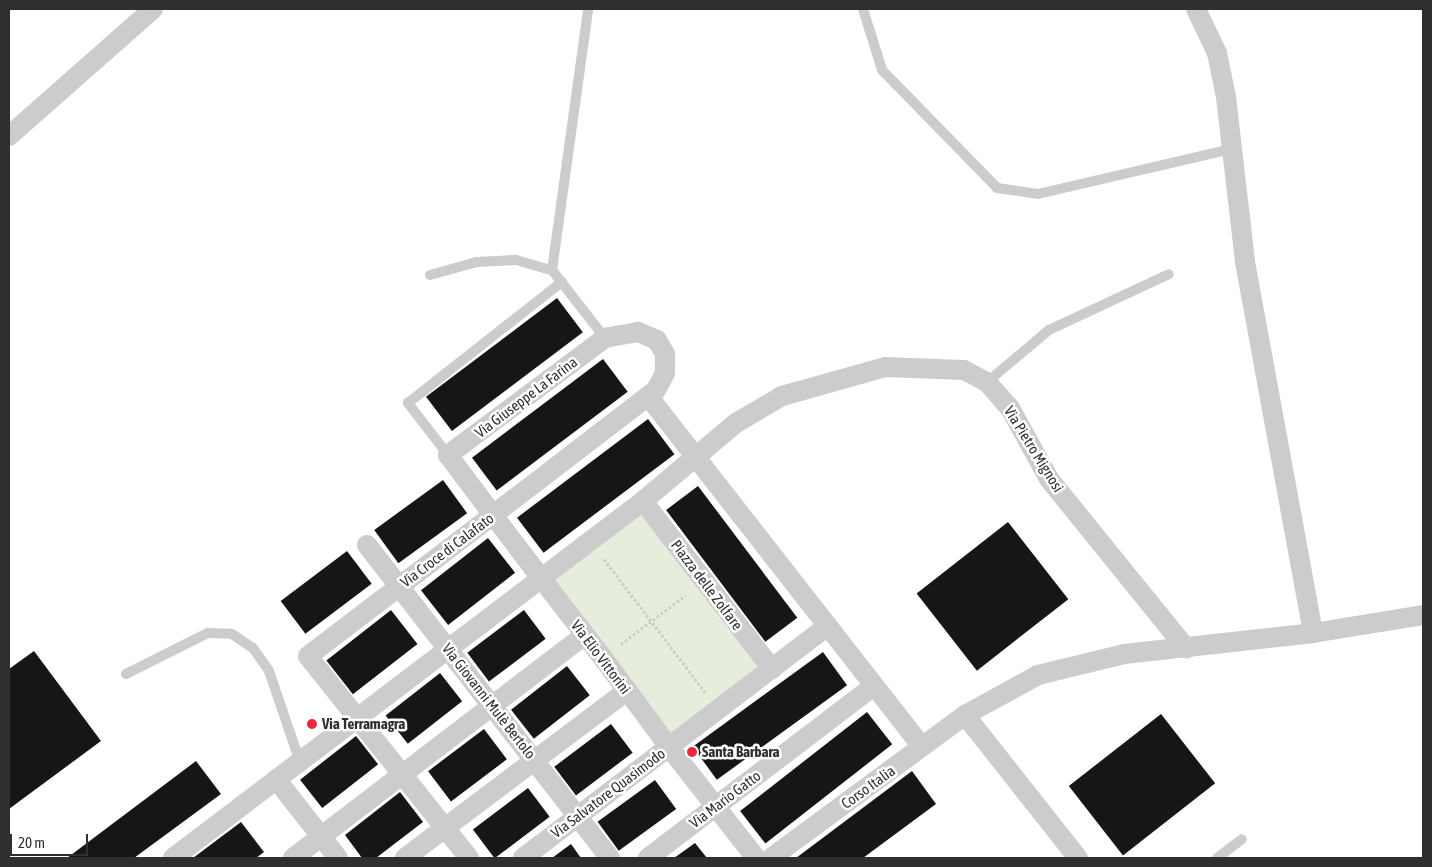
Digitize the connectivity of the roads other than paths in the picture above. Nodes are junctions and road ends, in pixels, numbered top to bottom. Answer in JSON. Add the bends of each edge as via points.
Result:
{"nodes":[{"id":1,"x":153,"y":9,"type":"edge"},
{"id":2,"x":588,"y":9,"type":"edge"},
{"id":3,"x":863,"y":9,"type":"edge"},
{"id":4,"x":1196,"y":9,"type":"edge"},
{"id":5,"x":9,"y":136,"type":"edge"},
{"id":6,"x":1232,"y":149,"type":"junction"},
{"id":7,"x":552,"y":270,"type":"junction"},
{"id":8,"x":430,"y":274,"type":"dead end"},
{"id":9,"x":1169,"y":274,"type":"dead end"},
{"id":10,"x":562,"y":282,"type":"junction"},
{"id":11,"x":605,"y":338,"type":"junction"},
{"id":12,"x":987,"y":382,"type":"junction"},
{"id":13,"x":648,"y":396,"type":"junction"},
{"id":14,"x":448,"y":455,"type":"junction"},
{"id":15,"x":696,"y":459,"type":"junction"},
{"id":16,"x":643,"y":501,"type":"junction"},
{"id":17,"x":493,"y":515,"type":"junction"},
{"id":18,"x":367,"y":545,"type":"dead end"},
{"id":19,"x":541,"y":578,"type":"junction"},
{"id":20,"x":399,"y":586,"type":"junction"},
{"id":21,"x":1423,"y":615,"type":"edge"},
{"id":22,"x":827,"y":626,"type":"junction"},
{"id":23,"x":1313,"y":633,"type":"junction"},
{"id":24,"x":584,"y":635,"type":"junction"},
{"id":25,"x":447,"y":648,"type":"junction"},
{"id":26,"x":1186,"y":648,"type":"junction"},
{"id":27,"x":772,"y":669,"type":"junction"},
{"id":28,"x":126,"y":674,"type":"dead end"},
{"id":29,"x":874,"y":686,"type":"junction"},
{"id":30,"x":627,"y":691,"type":"junction"},
{"id":31,"x":492,"y":706,"type":"junction"},
{"id":32,"x":965,"y":715,"type":"junction"},
{"id":33,"x":357,"y":718,"type":"junction"},
{"id":34,"x":670,"y":747,"type":"junction"},
{"id":35,"x":922,"y":747,"type":"junction"},
{"id":36,"x":534,"y":760,"type":"junction"},
{"id":37,"x":300,"y":762,"type":"junction"},
{"id":38,"x":402,"y":774,"type":"junction"},
{"id":39,"x":276,"y":779,"type":"junction"},
{"id":40,"x":716,"y":807,"type":"junction"},
{"id":41,"x":578,"y":817,"type":"junction"},
{"id":42,"x":445,"y":828,"type":"junction"},
{"id":43,"x":321,"y":837,"type":"junction"},
{"id":44,"x":1242,"y":839,"type":"dead end"},
{"id":45,"x":173,"y":858,"type":"edge"},
{"id":46,"x":293,"y":858,"type":"edge"},
{"id":47,"x":338,"y":858,"type":"edge"},
{"id":48,"x":405,"y":858,"type":"edge"},
{"id":49,"x":469,"y":858,"type":"edge"},
{"id":50,"x":523,"y":858,"type":"edge"},
{"id":51,"x":610,"y":858,"type":"edge"},
{"id":52,"x":648,"y":858,"type":"edge"},
{"id":53,"x":756,"y":858,"type":"edge"},
{"id":54,"x":771,"y":858,"type":"edge"},
{"id":55,"x":1078,"y":858,"type":"edge"},
{"id":56,"x":1217,"y":858,"type":"edge"}],
"edges":[{"from":1,"to":5,"type":"street"},
{"from":2,"to":7,"type":"lane"},
{"from":3,"to":6,"type":"lane","via":[[882,70],[997,188],[1038,194]]},
{"from":4,"to":6,"type":"street","via":[[1217,53]]},
{"from":6,"to":23,"type":"street","via":[[1245,262]]},
{"from":7,"to":8,"type":"lane","via":[[516,260],[477,262]]},
{"from":7,"to":10,"type":"lane"},
{"from":9,"to":12,"type":"lane","via":[[1049,330]]},
{"from":10,"to":11,"type":"lane"},
{"from":10,"to":14,"type":"lane","via":[[408,403]]},
{"from":11,"to":13,"type":"street","name":"Via Croce di Calafato","via":[[638,332],[657,340],[665,354],[665,373]]},
{"from":11,"to":14,"type":"street","name":"Via Giuseppe La Farina"},
{"from":12,"to":15,"type":"street","name":"Via Pietro Mignosi","via":[[954,370],[885,367],[841,377],[782,396],[736,423]]},
{"from":12,"to":26,"type":"street","name":"Via Pietro Mignosi","via":[[1010,408],[1049,479]]},
{"from":13,"to":15,"type":"street"},
{"from":13,"to":17,"type":"street","name":"Via Croce di Calafato"},
{"from":14,"to":17,"type":"street","name":"Via Elio Vittorini"},
{"from":15,"to":16,"type":"street"},
{"from":15,"to":22,"type":"street"},
{"from":16,"to":19,"type":"street"},
{"from":16,"to":27,"type":"street","name":"Piazza delle Zolfare"},
{"from":17,"to":19,"type":"street","name":"Via Elio Vittorini"},
{"from":17,"to":20,"type":"street","name":"Via Croce di Calafato"},
{"from":18,"to":20,"type":"street","name":"Via Giovanni Mulè Bertolo"},
{"from":19,"to":24,"type":"street","name":"Via Elio Vittorini"},
{"from":19,"to":25,"type":"street"},
{"from":20,"to":25,"type":"street","name":"Via Giovanni Mulè Bertolo"},
{"from":20,"to":33,"type":"street","name":"Via Croce di Calafato","via":[[308,656]]},
{"from":21,"to":23,"type":"street","name":"Corso Italia"},
{"from":22,"to":27,"type":"street"},
{"from":22,"to":29,"type":"street"},
{"from":23,"to":26,"type":"street","name":"Corso Italia"},
{"from":24,"to":30,"type":"street","name":"Via Elio Vittorini"},
{"from":24,"to":31,"type":"street"},
{"from":25,"to":31,"type":"street","name":"Via Giovanni Mulè Bertolo"},
{"from":25,"to":33,"type":"street"},
{"from":26,"to":32,"type":"street","name":"Corso Italia","via":[[1124,654],[1038,675]]},
{"from":27,"to":34,"type":"street"},
{"from":28,"to":37,"type":"lane","via":[[208,633],[232,634],[253,648],[269,671]]},
{"from":29,"to":35,"type":"street"},
{"from":29,"to":40,"type":"street","name":"Via Mario Gatto"},
{"from":30,"to":34,"type":"street","name":"Via Elio Vittorini"},
{"from":30,"to":36,"type":"street"},
{"from":31,"to":36,"type":"street","name":"Via Giovanni Mulè Bertolo"},
{"from":31,"to":38,"type":"street"},
{"from":32,"to":35,"type":"street","name":"Corso Italia"},
{"from":32,"to":55,"type":"street"},
{"from":33,"to":37,"type":"street"},
{"from":33,"to":38,"type":"street"},
{"from":34,"to":40,"type":"street","name":"Via Elio Vittorini"},
{"from":34,"to":41,"type":"street","name":"Via Salvatore Quasimodo"},
{"from":35,"to":54,"type":"street","name":"Corso Italia"},
{"from":36,"to":41,"type":"street","name":"Via Giovanni Mulè Bertolo"},
{"from":36,"to":42,"type":"street"},
{"from":37,"to":39,"type":"street"},
{"from":38,"to":42,"type":"street"},
{"from":38,"to":43,"type":"street"},
{"from":39,"to":43,"type":"street"},
{"from":39,"to":45,"type":"street"},
{"from":40,"to":52,"type":"street","name":"Via Mario Gatto"},
{"from":40,"to":53,"type":"street","name":"Via Elio Vittorini"},
{"from":41,"to":50,"type":"street","name":"Via Salvatore Quasimodo"},
{"from":41,"to":51,"type":"street","name":"Via Giovanni Mulè Bertolo"},
{"from":42,"to":48,"type":"street"},
{"from":42,"to":49,"type":"street"},
{"from":43,"to":46,"type":"street"},
{"from":43,"to":47,"type":"street"},
{"from":44,"to":56,"type":"lane"}]}
